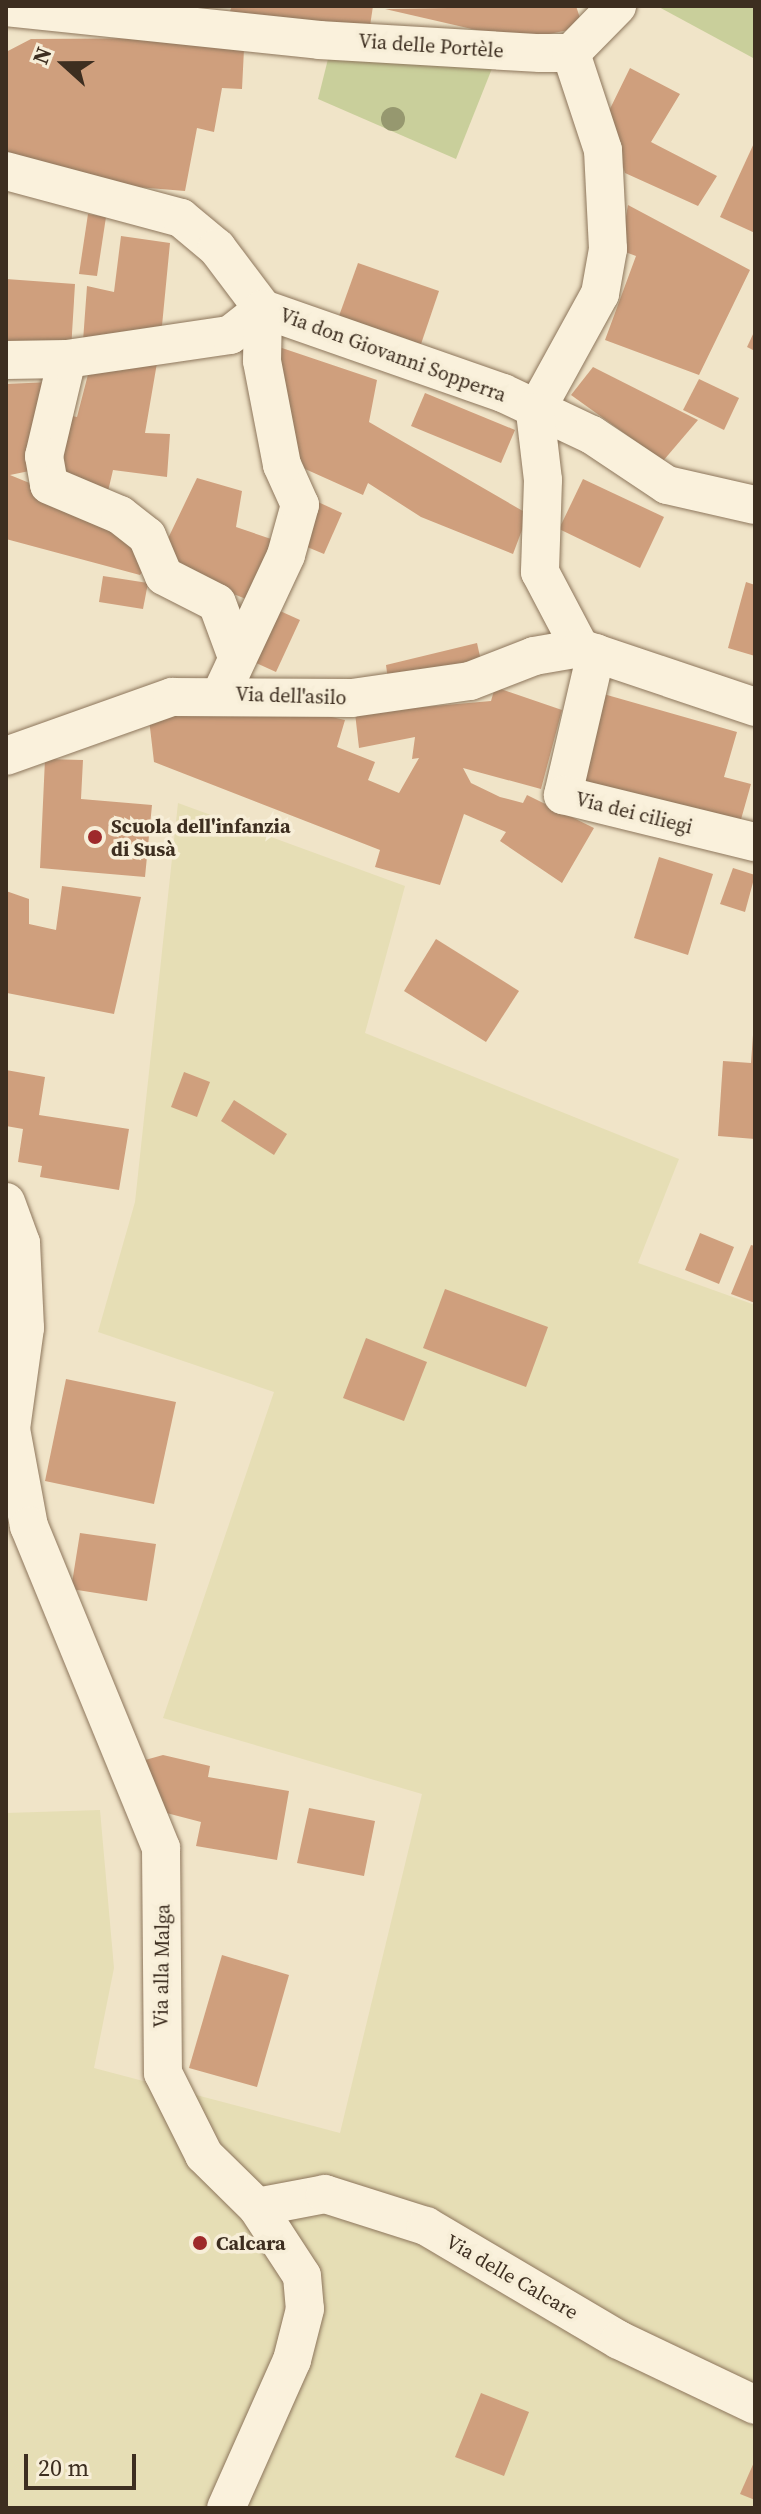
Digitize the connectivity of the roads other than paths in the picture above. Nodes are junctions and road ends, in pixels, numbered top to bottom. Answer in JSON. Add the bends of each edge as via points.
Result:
{"nodes":[{"id":1,"x":617,"y":6,"type":"edge"},
{"id":2,"x":6,"y":7,"type":"edge"},
{"id":3,"x":571,"y":53,"type":"junction"},
{"id":4,"x":6,"y":171,"type":"edge"},
{"id":5,"x":263,"y":309,"type":"junction"},
{"id":6,"x":67,"y":359,"type":"junction"},
{"id":7,"x":6,"y":360,"type":"edge"},
{"id":8,"x":535,"y":412,"type":"junction"},
{"id":9,"x":755,"y":505,"type":"edge"},
{"id":10,"x":588,"y":650,"type":"junction"},
{"id":11,"x":235,"y":652,"type":"junction"},
{"id":12,"x":221,"y":694,"type":"junction"},
{"id":13,"x":755,"y":707,"type":"edge"},
{"id":14,"x":6,"y":756,"type":"edge"},
{"id":15,"x":755,"y":842,"type":"edge"},
{"id":16,"x":6,"y":1202,"type":"edge"},
{"id":17,"x":257,"y":2207,"type":"junction"},
{"id":18,"x":755,"y":2405,"type":"edge"},
{"id":19,"x":226,"y":2508,"type":"edge"}],
"edges":[{"from":1,"to":3,"type":"street"},
{"from":2,"to":3,"type":"street","name":"Via delle Portèle","via":[[225,31]]},
{"from":3,"to":8,"type":"street","via":[[603,150],[608,249],[600,294]]},
{"from":4,"to":5,"type":"street","name":"Via don Giovanni Sopperra","via":[[181,218],[217,248]]},
{"from":5,"to":6,"type":"street","via":[[230,335]]},
{"from":5,"to":8,"type":"street","name":"Via don Giovanni Sopperra","via":[[503,393]]},
{"from":5,"to":11,"type":"street","via":[[262,361],[282,465],[300,505],[286,555]]},
{"from":6,"to":7,"type":"street"},
{"from":6,"to":11,"type":"street","via":[[44,456],[49,485],[120,515],[147,536],[164,576],[217,603]]},
{"from":8,"to":9,"type":"street","name":"Via don Giovanni Sopperra","via":[[592,435],[667,485]]},
{"from":8,"to":10,"type":"street","via":[[543,480],[540,572]]},
{"from":10,"to":12,"type":"street","name":"Via dell'asilo","via":[[534,656],[470,681],[352,698]]},
{"from":10,"to":13,"type":"street"},
{"from":10,"to":15,"type":"street","name":"Via dei ciliegi","via":[[563,795]]},
{"from":11,"to":12,"type":"street"},
{"from":12,"to":14,"type":"street","name":"Via dell'asilo","via":[[113,713]]},
{"from":16,"to":17,"type":"street","name":"Via alla Malga","via":[[21,1243],[25,1328],[11,1429],[29,1526],[161,1848],[163,2073],[204,2155]]},
{"from":17,"to":18,"type":"street","name":"Via delle Calcare","via":[[325,2194],[426,2226],[619,2340]]},
{"from":17,"to":19,"type":"street","name":"Via alla Malga","via":[[302,2276],[305,2309],[292,2360]]}]}
